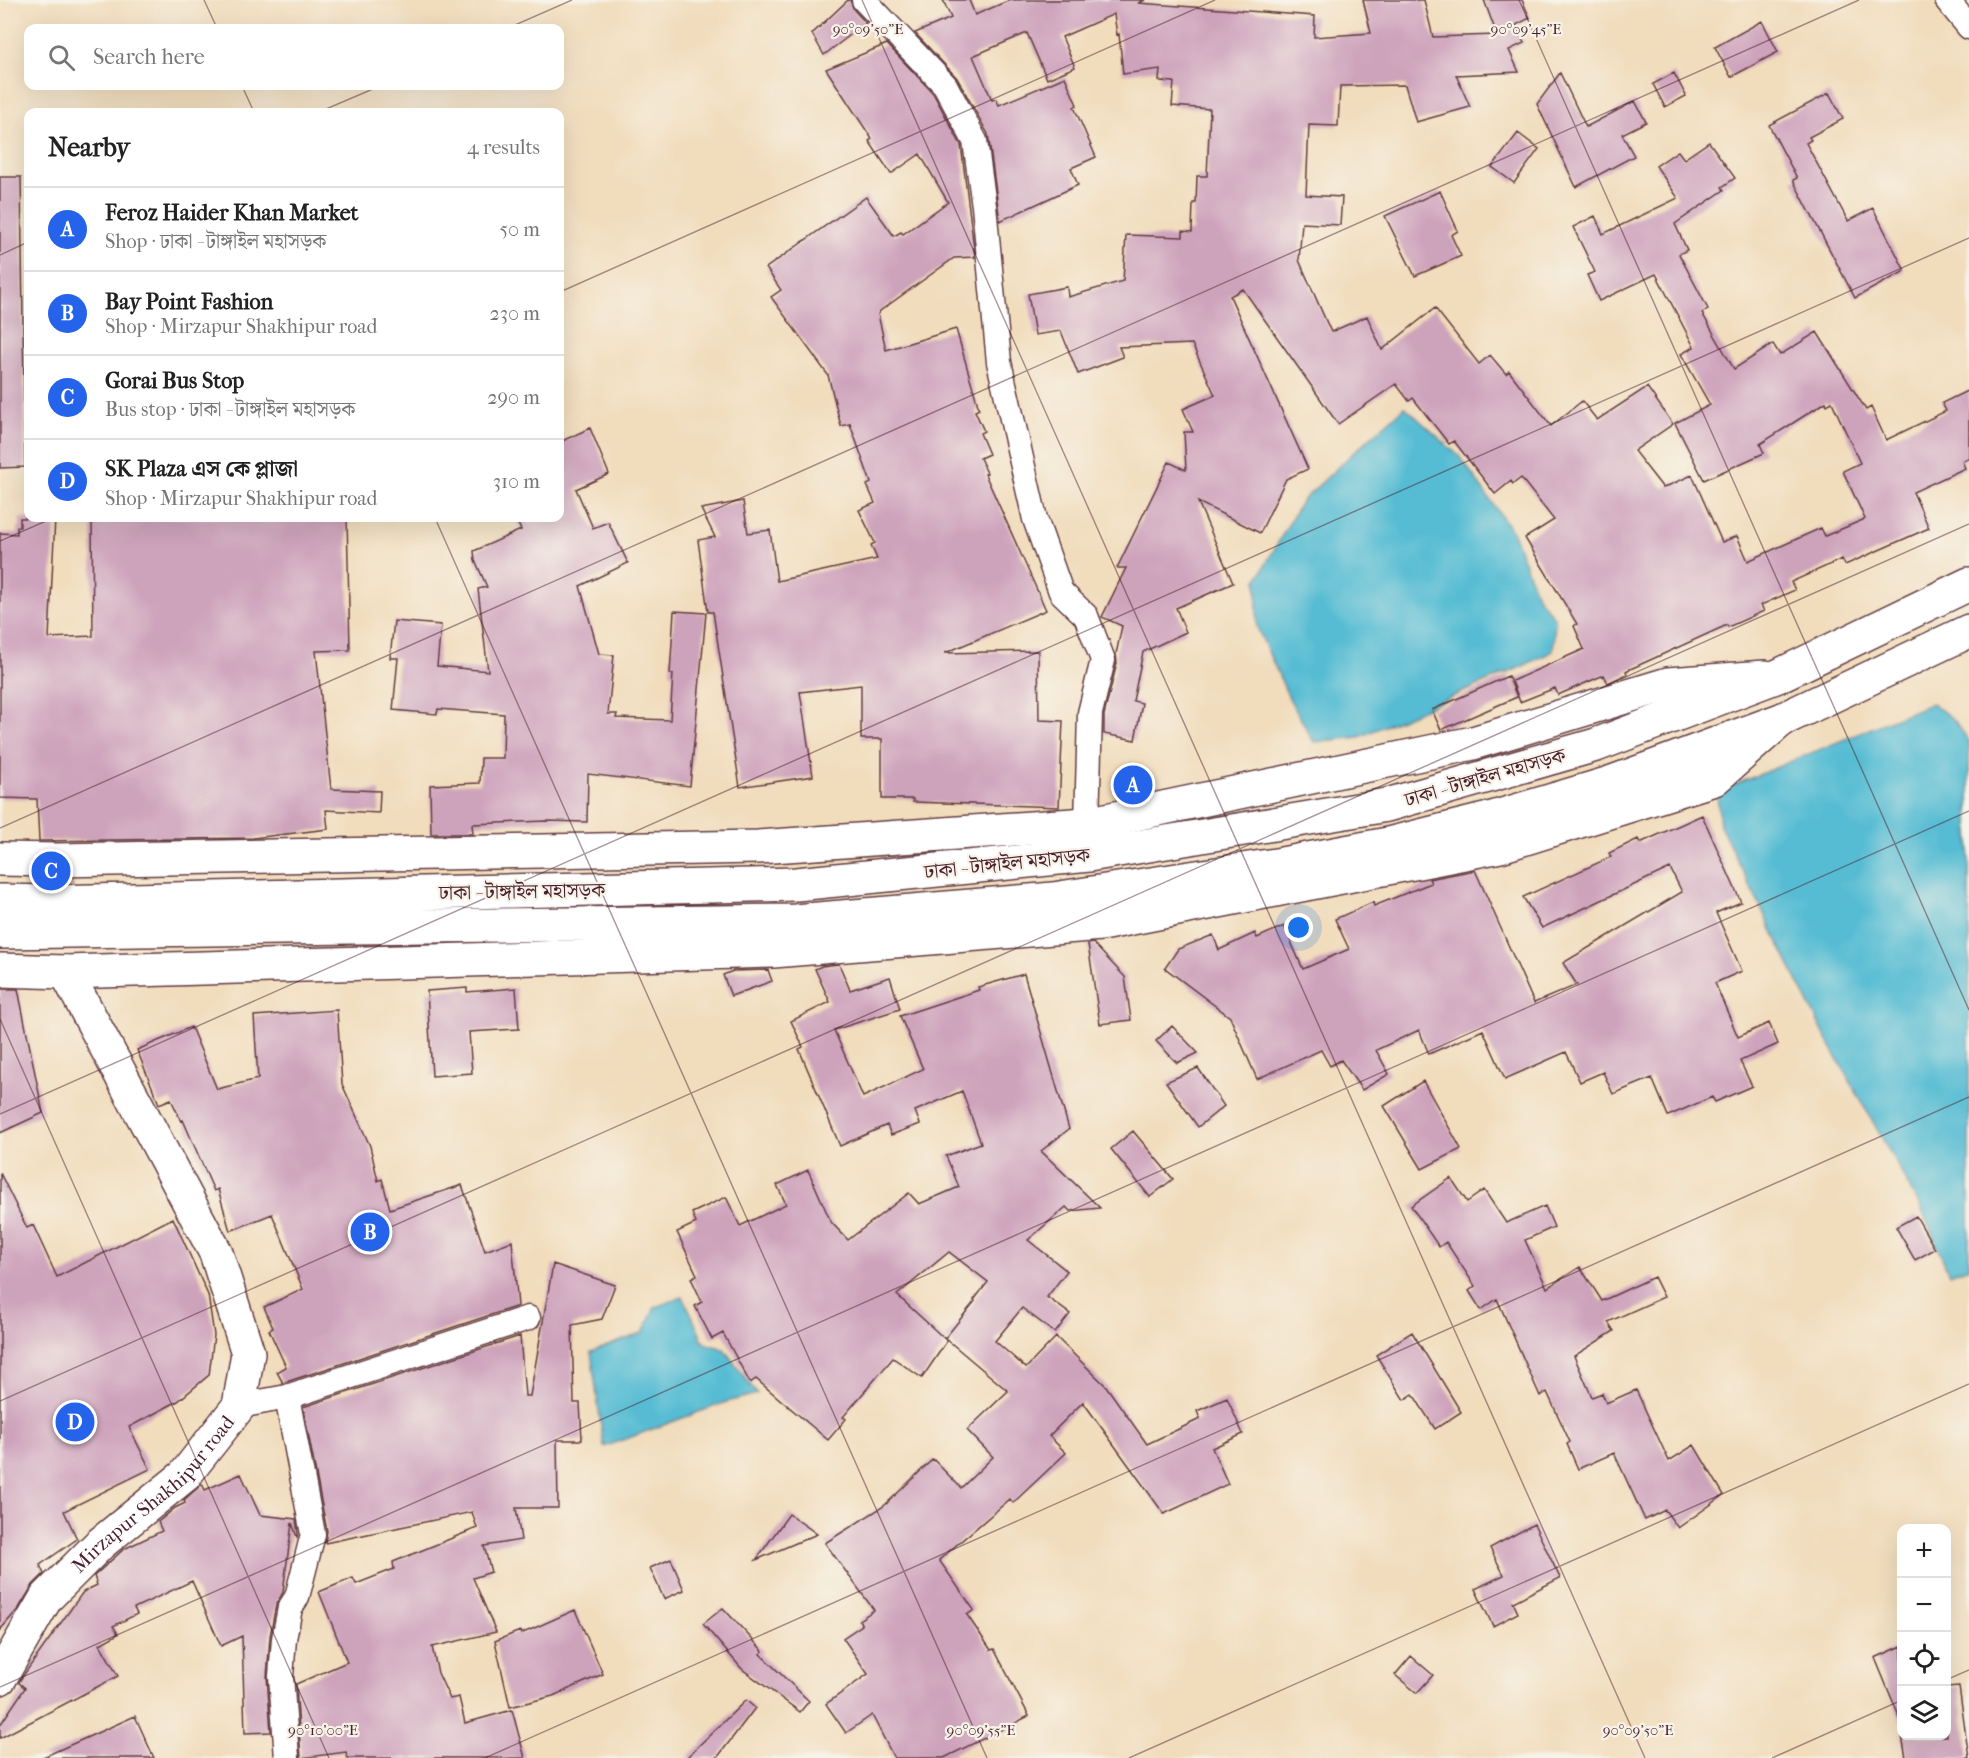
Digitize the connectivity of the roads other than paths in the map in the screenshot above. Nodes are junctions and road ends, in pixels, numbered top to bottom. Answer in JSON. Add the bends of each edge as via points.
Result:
{"nodes":[{"id":1,"x":864,"y":0,"type":"edge"},
{"id":2,"x":1947,"y":0,"type":"edge"},
{"id":3,"x":1969,"y":27,"type":"edge"},
{"id":4,"x":1969,"y":584,"type":"edge"},
{"id":5,"x":1969,"y":631,"type":"edge"},
{"id":6,"x":1778,"y":676,"type":"junction"},
{"id":7,"x":1781,"y":720,"type":"junction"},
{"id":8,"x":1088,"y":824,"type":"junction"},
{"id":9,"x":0,"y":859,"type":"edge"},
{"id":10,"x":0,"y":901,"type":"edge"},
{"id":11,"x":0,"y":932,"type":"edge"},
{"id":12,"x":0,"y":970,"type":"edge"},
{"id":13,"x":66,"y":972,"type":"junction"},
{"id":14,"x":528,"y":1318,"type":"dead end"},
{"id":15,"x":287,"y":1397,"type":"junction"},
{"id":16,"x":239,"y":1406,"type":"junction"},
{"id":17,"x":0,"y":1678,"type":"edge"},
{"id":18,"x":287,"y":1758,"type":"edge"}],
"edges":[{"from":1,"to":8,"type":"street","via":[[945,85],[975,141],[999,362],[1035,519],[1061,592],[1086,616],[1102,660],[1090,713]]},
{"from":2,"to":3,"type":"street"},
{"from":4,"to":6,"type":"main road","name":"ঢাকা - টাঙ্গাইল মহাসড়ক"},
{"from":5,"to":7,"type":"main road","name":"ঢাকা - টাঙ্গাইল মহাসড়ক"},
{"from":6,"to":8,"type":"main road","via":[[1668,684],[1473,743]]},
{"from":6,"to":10,"type":"main road","name":"ঢাকা - টাঙ্গাইল মহাসড়ক","via":[[1596,745],[1387,805],[1089,855],[796,884]]},
{"from":7,"to":11,"type":"main road","name":"ঢাকা - টাঙ্গাইল মহাসড়ক","via":[[1610,783],[1388,844],[1053,899],[795,921]]},
{"from":7,"to":13,"type":"main road","via":[[1714,779],[1500,846],[1101,924],[773,951]]},
{"from":8,"to":9,"type":"main road","via":[[758,847]]},
{"from":12,"to":13,"type":"main road"},
{"from":13,"to":16,"type":"main road","name":"Mirzapur Shakhipur road","via":[[216,1253],[248,1353]]},
{"from":14,"to":15,"type":"street"},
{"from":15,"to":16,"type":"street"},
{"from":15,"to":18,"type":"street","via":[[313,1534],[284,1640],[281,1676]]},
{"from":16,"to":17,"type":"main road","name":"Mirzapur Shakhipur road","via":[[184,1476],[100,1544],[46,1598]]}]}
